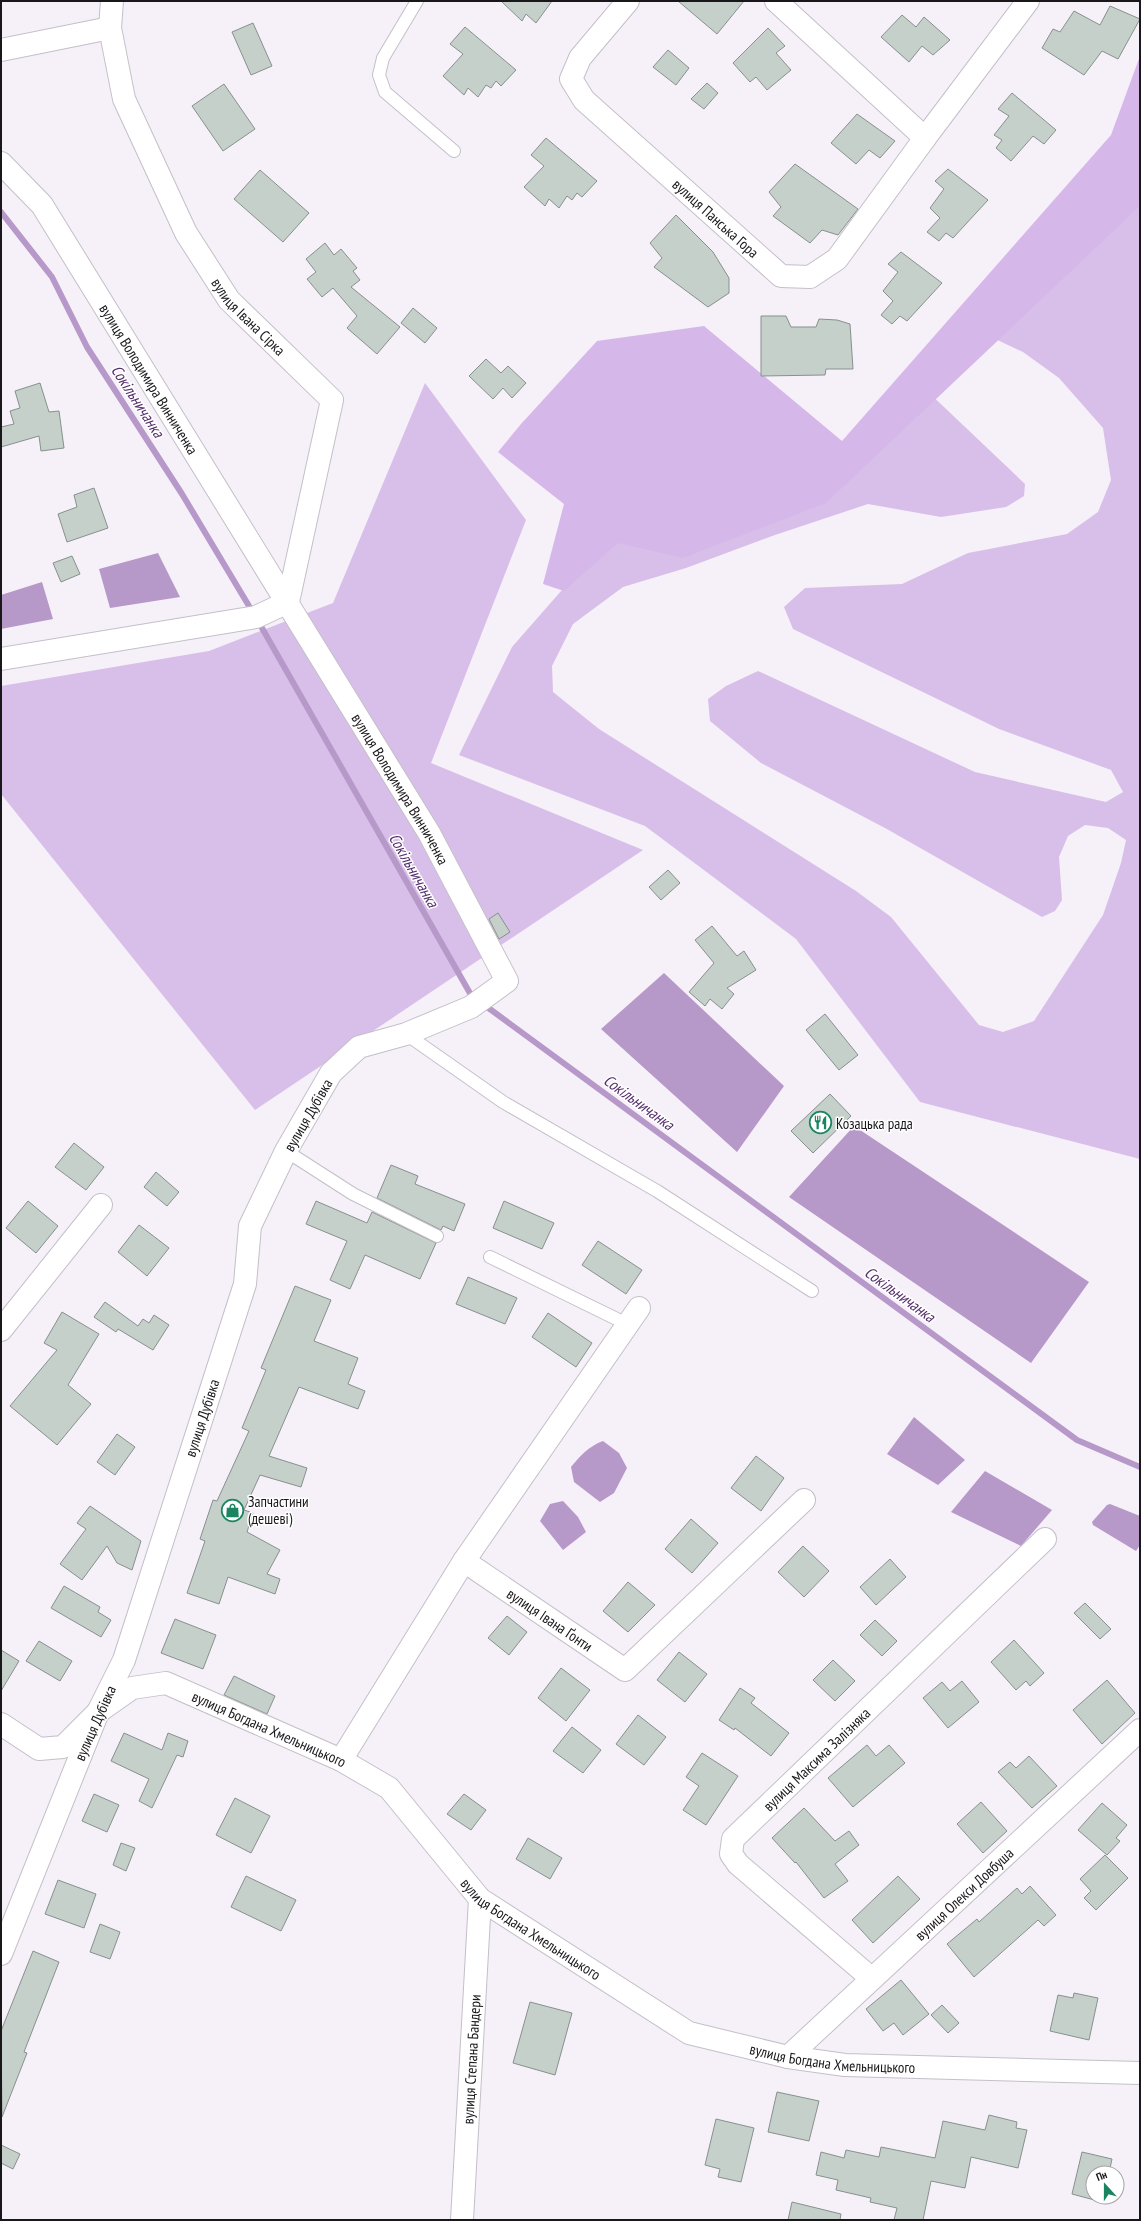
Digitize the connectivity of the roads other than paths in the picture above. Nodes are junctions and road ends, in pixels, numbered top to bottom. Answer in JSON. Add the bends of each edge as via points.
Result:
{"nodes":[{"id":1,"x":112,"y":1,"type":"edge"},
{"id":2,"x":417,"y":1,"type":"edge"},
{"id":3,"x":628,"y":1,"type":"edge"},
{"id":4,"x":776,"y":1,"type":"edge"},
{"id":5,"x":1028,"y":1,"type":"edge"},
{"id":6,"x":110,"y":28,"type":"junction"},
{"id":7,"x":1,"y":50,"type":"edge"},
{"id":8,"x":926,"y":138,"type":"junction"},
{"id":9,"x":454,"y":151,"type":"dead end"},
{"id":10,"x":1,"y":163,"type":"edge"},
{"id":11,"x":288,"y":602,"type":"junction"},
{"id":12,"x":1,"y":659,"type":"edge"},
{"id":13,"x":507,"y":981,"type":"joint"},
{"id":14,"x":406,"y":1034,"type":"junction"},
{"id":15,"x":286,"y":1151,"type":"junction"},
{"id":16,"x":101,"y":1205,"type":"dead end"},
{"id":17,"x":437,"y":1236,"type":"dead end"},
{"id":18,"x":490,"y":1257,"type":"dead end"},
{"id":19,"x":812,"y":1290,"type":"dead end"},
{"id":20,"x":634,"y":1317,"type":"joint"},
{"id":21,"x":1,"y":1330,"type":"edge"},
{"id":22,"x":804,"y":1500,"type":"dead end"},
{"id":23,"x":1045,"y":1539,"type":"dead end"},
{"id":24,"x":464,"y":1561,"type":"junction"},
{"id":25,"x":98,"y":1712,"type":"junction"},
{"id":26,"x":1,"y":1724,"type":"edge"},
{"id":27,"x":1140,"y":1730,"type":"edge"},
{"id":28,"x":341,"y":1760,"type":"junction"},
{"id":29,"x":480,"y":1899,"type":"junction"},
{"id":30,"x":1,"y":1954,"type":"edge"},
{"id":31,"x":871,"y":1978,"type":"junction"},
{"id":32,"x":788,"y":2056,"type":"junction"},
{"id":33,"x":1140,"y":2073,"type":"edge"},
{"id":34,"x":462,"y":2220,"type":"edge"}],
"edges":[{"from":1,"to":6,"type":"street","name":"вулиця Івана Сірка"},
{"from":2,"to":9,"type":"lane","via":[[383,58],[379,75],[384,92]]},
{"from":3,"to":8,"type":"street","name":"вулиця Панська Гора","via":[[580,58],[571,79],[584,100],[781,276],[810,277],[837,259]]},
{"from":4,"to":8,"type":"street"},
{"from":5,"to":8,"type":"street","name":"вулиця Панська Гора"},
{"from":6,"to":7,"type":"street"},
{"from":6,"to":11,"type":"street","name":"вулиця Івана Сірка","via":[[124,99],[186,233],[229,300],[332,400]]},
{"from":10,"to":11,"type":"street","name":"вулиця Володимира Винниченка","via":[[42,205]]},
{"from":11,"to":12,"type":"street","via":[[256,617]]},
{"from":11,"to":13,"type":"street","name":"вулиця Володимира Винниченка","via":[[429,833]]},
{"from":13,"to":14,"type":"street","name":"вулиця Дубівка","via":[[476,1004]]},
{"from":14,"to":15,"type":"street","name":"вулиця Дубівка","via":[[359,1047],[331,1073]]},
{"from":14,"to":19,"type":"lane","via":[[503,1102],[657,1191]]},
{"from":15,"to":17,"type":"lane","via":[[353,1194]]},
{"from":15,"to":25,"type":"street","name":"вулиця Дубівка","via":[[250,1226],[245,1284],[124,1660]]},
{"from":16,"to":21,"type":"street"},
{"from":18,"to":20,"type":"lane"},
{"from":20,"to":24,"type":"street"},
{"from":22,"to":24,"type":"street","name":"вулиця Івана Ґонти","via":[[625,1670]]},
{"from":23,"to":31,"type":"street","name":"вулиця Максима Залізняка","via":[[733,1839],[731,1854],[738,1864]]},
{"from":24,"to":28,"type":"street"},
{"from":25,"to":26,"type":"street","name":"вулиця Богдана Хмельницького","via":[[63,1748],[39,1749]]},
{"from":25,"to":28,"type":"street","name":"вулиця Богдана Хмельницького","via":[[132,1688],[166,1683]]},
{"from":25,"to":30,"type":"street","name":"вулиця Дубівка"},
{"from":27,"to":31,"type":"street","name":"вулиця Олекси Довбуша"},
{"from":28,"to":29,"type":"street","name":"вулиця Богдана Хмельницького","via":[[389,1788]]},
{"from":29,"to":32,"type":"street","name":"вулиця Богдана Хмельницького","via":[[689,2033]]},
{"from":29,"to":34,"type":"street","name":"вулиця Степана Бандери"},
{"from":31,"to":32,"type":"street","name":"вулиця Олекси Довбуша"},
{"from":32,"to":33,"type":"street","name":"вулиця Богдана Хмельницького","via":[[845,2065]]}]}
